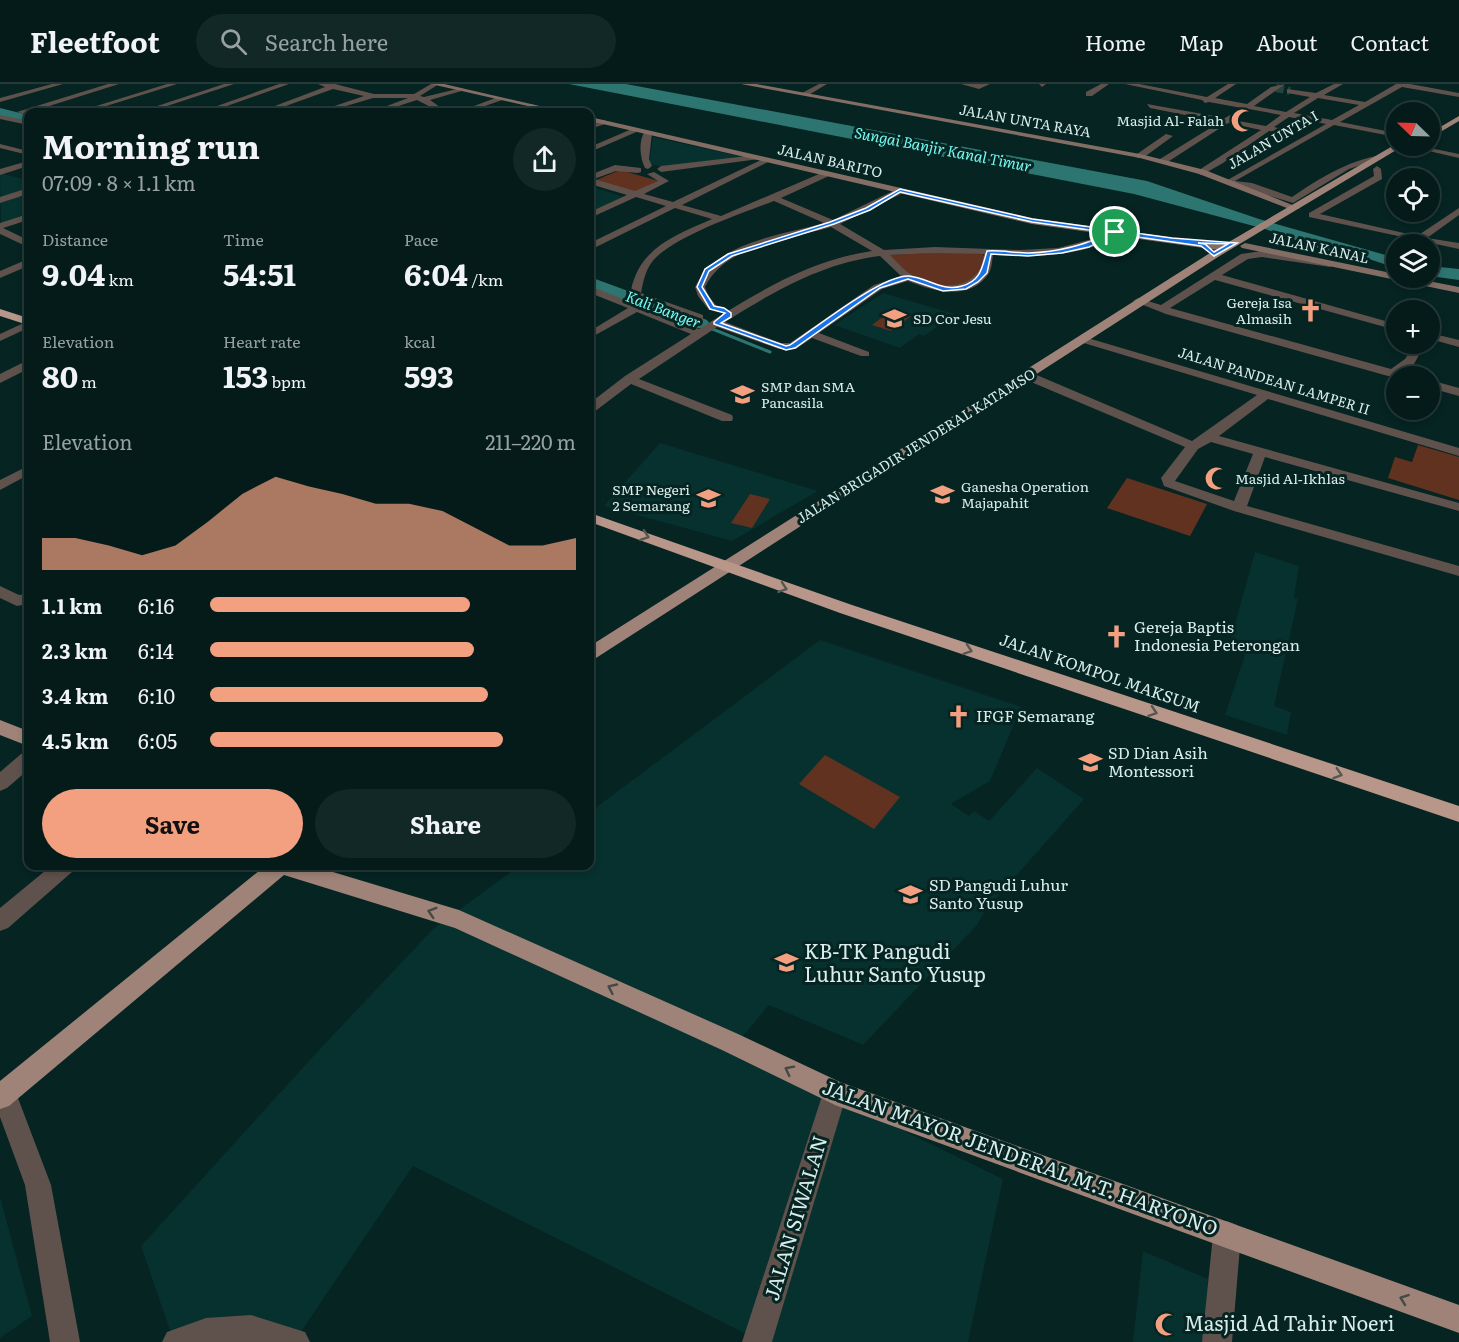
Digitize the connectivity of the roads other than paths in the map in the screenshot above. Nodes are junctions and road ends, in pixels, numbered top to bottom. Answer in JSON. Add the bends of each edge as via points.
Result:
{"nodes":[{"id":1,"x":60,"y":84,"type":"edge"},
{"id":2,"x":116,"y":84,"type":"edge"},
{"id":3,"x":174,"y":84,"type":"edge"},
{"id":4,"x":231,"y":84,"type":"edge"},
{"id":5,"x":286,"y":84,"type":"edge"},
{"id":6,"x":321,"y":84,"type":"edge"},
{"id":7,"x":435,"y":84,"type":"edge"},
{"id":8,"x":745,"y":84,"type":"edge"},
{"id":9,"x":824,"y":84,"type":"edge"},
{"id":10,"x":964,"y":84,"type":"edge"},
{"id":11,"x":987,"y":84,"type":"edge"},
{"id":12,"x":1106,"y":84,"type":"edge"},
{"id":13,"x":1128,"y":84,"type":"edge"},
{"id":14,"x":1184,"y":84,"type":"edge"},
{"id":15,"x":1233,"y":84,"type":"edge"},
{"id":16,"x":1340,"y":84,"type":"edge"},
{"id":17,"x":1401,"y":84,"type":"edge"},
{"id":18,"x":335,"y":86,"type":"junction"},
{"id":19,"x":768,"y":86,"type":"edge"},
{"id":20,"x":1263,"y":86,"type":"dead end"},
{"id":21,"x":1277,"y":87,"type":"edge"},
{"id":22,"x":461,"y":90,"type":"junction"},
{"id":23,"x":1290,"y":91,"type":"tunnel mouth"},
{"id":24,"x":1171,"y":92,"type":"junction"},
{"id":25,"x":804,"y":94,"type":"junction"},
{"id":26,"x":1089,"y":94,"type":"dead end"},
{"id":27,"x":1315,"y":95,"type":"junction"},
{"id":28,"x":1459,"y":95,"type":"edge"},
{"id":29,"x":374,"y":96,"type":"junction"},
{"id":30,"x":419,"y":97,"type":"junction"},
{"id":31,"x":501,"y":99,"type":"junction"},
{"id":32,"x":1208,"y":99,"type":"junction"},
{"id":33,"x":0,"y":100,"type":"edge"},
{"id":34,"x":1366,"y":104,"type":"junction"},
{"id":35,"x":534,"y":106,"type":"junction"},
{"id":36,"x":1249,"y":106,"type":"junction"},
{"id":37,"x":41,"y":108,"type":"edge"},
{"id":38,"x":94,"y":108,"type":"edge"},
{"id":39,"x":156,"y":108,"type":"edge"},
{"id":40,"x":216,"y":108,"type":"edge"},
{"id":41,"x":274,"y":108,"type":"edge"},
{"id":42,"x":334,"y":108,"type":"edge"},
{"id":43,"x":386,"y":108,"type":"edge"},
{"id":44,"x":433,"y":108,"type":"edge"},
{"id":45,"x":474,"y":108,"type":"edge"},
{"id":46,"x":529,"y":108,"type":"edge"},
{"id":47,"x":543,"y":108,"type":"edge"},
{"id":48,"x":11,"y":110,"type":"dead end"},
{"id":49,"x":24,"y":113,"type":"edge"},
{"id":50,"x":1185,"y":113,"type":"junction"},
{"id":51,"x":1290,"y":114,"type":"junction"},
{"id":52,"x":1458,"y":115,"type":"edge"},
{"id":53,"x":0,"y":117,"type":"edge"},
{"id":54,"x":594,"y":120,"type":"edge"},
{"id":55,"x":1227,"y":121,"type":"junction"},
{"id":56,"x":24,"y":122,"type":"edge"},
{"id":57,"x":602,"y":122,"type":"junction"},
{"id":58,"x":1332,"y":122,"type":"junction"},
{"id":59,"x":1440,"y":122,"type":"edge"},
{"id":60,"x":594,"y":125,"type":"edge"},
{"id":61,"x":1440,"y":128,"type":"edge"},
{"id":62,"x":1269,"y":129,"type":"junction"},
{"id":63,"x":637,"y":130,"type":"junction"},
{"id":64,"x":648,"y":133,"type":"junction"},
{"id":65,"x":1288,"y":133,"type":"dead end"},
{"id":66,"x":1386,"y":133,"type":"edge"},
{"id":67,"x":1169,"y":136,"type":"dead end"},
{"id":68,"x":0,"y":146,"type":"edge"},
{"id":69,"x":594,"y":148,"type":"edge"},
{"id":70,"x":24,"y":152,"type":"edge"},
{"id":71,"x":1440,"y":152,"type":"edge"},
{"id":72,"x":1386,"y":154,"type":"edge"},
{"id":73,"x":1140,"y":156,"type":"junction"},
{"id":74,"x":1397,"y":156,"type":"edge"},
{"id":75,"x":1459,"y":156,"type":"edge"},
{"id":76,"x":1381,"y":157,"type":"junction"},
{"id":77,"x":760,"y":158,"type":"junction"},
{"id":78,"x":1163,"y":161,"type":"junction"},
{"id":79,"x":24,"y":165,"type":"edge"},
{"id":80,"x":1377,"y":169,"type":"junction"},
{"id":81,"x":649,"y":170,"type":"junction"},
{"id":82,"x":0,"y":172,"type":"edge"},
{"id":83,"x":1202,"y":172,"type":"junction"},
{"id":84,"x":826,"y":174,"type":"junction"},
{"id":85,"x":1334,"y":174,"type":"junction"},
{"id":86,"x":594,"y":177,"type":"edge"},
{"id":87,"x":1347,"y":177,"type":"junction"},
{"id":88,"x":594,"y":181,"type":"edge"},
{"id":89,"x":1231,"y":183,"type":"junction"},
{"id":90,"x":594,"y":187,"type":"edge"},
{"id":91,"x":900,"y":191,"type":"junction"},
{"id":92,"x":24,"y":192,"type":"edge"},
{"id":93,"x":633,"y":196,"type":"junction"},
{"id":94,"x":774,"y":198,"type":"junction"},
{"id":95,"x":0,"y":200,"type":"edge"},
{"id":96,"x":672,"y":207,"type":"junction"},
{"id":97,"x":1292,"y":212,"type":"junction"},
{"id":98,"x":1459,"y":212,"type":"edge"},
{"id":99,"x":594,"y":213,"type":"edge"},
{"id":100,"x":24,"y":219,"type":"edge"},
{"id":101,"x":716,"y":221,"type":"junction"},
{"id":102,"x":832,"y":223,"type":"junction"},
{"id":103,"x":0,"y":228,"type":"edge"},
{"id":104,"x":1115,"y":232,"type":"junction"},
{"id":105,"x":1397,"y":234,"type":"edge"},
{"id":106,"x":1426,"y":234,"type":"edge"},
{"id":107,"x":1172,"y":240,"type":"junction"},
{"id":108,"x":24,"y":242,"type":"edge"},
{"id":109,"x":1240,"y":243,"type":"junction"},
{"id":110,"x":1440,"y":243,"type":"edge"},
{"id":111,"x":594,"y":245,"type":"edge"},
{"id":112,"x":1203,"y":245,"type":"junction"},
{"id":113,"x":1459,"y":246,"type":"edge"},
{"id":114,"x":989,"y":252,"type":"junction"},
{"id":115,"x":882,"y":253,"type":"junction"},
{"id":116,"x":1214,"y":255,"type":"junction"},
{"id":117,"x":24,"y":264,"type":"edge"},
{"id":118,"x":1335,"y":265,"type":"junction"},
{"id":119,"x":0,"y":275,"type":"edge"},
{"id":120,"x":1212,"y":276,"type":"junction"},
{"id":121,"x":908,"y":277,"type":"junction"},
{"id":122,"x":594,"y":279,"type":"edge"},
{"id":123,"x":638,"y":281,"type":"junction"},
{"id":124,"x":618,"y":288,"type":"junction"},
{"id":125,"x":1459,"y":290,"type":"edge"},
{"id":126,"x":594,"y":291,"type":"edge"},
{"id":127,"x":635,"y":295,"type":"junction"},
{"id":128,"x":1143,"y":302,"type":"junction"},
{"id":129,"x":1160,"y":303,"type":"junction"},
{"id":130,"x":636,"y":308,"type":"junction"},
{"id":131,"x":712,"y":308,"type":"junction"},
{"id":132,"x":0,"y":312,"type":"edge"},
{"id":133,"x":699,"y":317,"type":"junction"},
{"id":134,"x":24,"y":321,"type":"edge"},
{"id":135,"x":1386,"y":324,"type":"edge"},
{"id":136,"x":24,"y":325,"type":"edge"},
{"id":137,"x":594,"y":325,"type":"edge"},
{"id":138,"x":714,"y":325,"type":"junction"},
{"id":139,"x":602,"y":328,"type":"junction"},
{"id":140,"x":594,"y":333,"type":"edge"},
{"id":141,"x":811,"y":334,"type":"junction"},
{"id":142,"x":0,"y":338,"type":"edge"},
{"id":143,"x":1440,"y":339,"type":"edge"},
{"id":144,"x":1083,"y":341,"type":"junction"},
{"id":145,"x":1459,"y":344,"type":"edge"},
{"id":146,"x":865,"y":354,"type":"dead end"},
{"id":147,"x":24,"y":367,"type":"edge"},
{"id":148,"x":1386,"y":371,"type":"edge"},
{"id":149,"x":1028,"y":376,"type":"junction"},
{"id":150,"x":0,"y":378,"type":"edge"},
{"id":151,"x":629,"y":380,"type":"junction"},
{"id":152,"x":1440,"y":387,"type":"edge"},
{"id":153,"x":1459,"y":392,"type":"edge"},
{"id":154,"x":1265,"y":395,"type":"junction"},
{"id":155,"x":594,"y":402,"type":"edge"},
{"id":156,"x":727,"y":418,"type":"dead end"},
{"id":157,"x":1209,"y":437,"type":"junction"},
{"id":158,"x":1193,"y":446,"type":"junction"},
{"id":159,"x":1261,"y":451,"type":"junction"},
{"id":160,"x":1459,"y":452,"type":"edge"},
{"id":161,"x":24,"y":473,"type":"edge"},
{"id":162,"x":5,"y":482,"type":"edge"},
{"id":163,"x":24,"y":482,"type":"edge"},
{"id":164,"x":1459,"y":507,"type":"edge"},
{"id":165,"x":1239,"y":508,"type":"junction"},
{"id":166,"x":594,"y":518,"type":"edge"},
{"id":167,"x":729,"y":566,"type":"junction"},
{"id":168,"x":1459,"y":571,"type":"edge"},
{"id":169,"x":2,"y":596,"type":"edge"},
{"id":170,"x":24,"y":600,"type":"edge"},
{"id":171,"x":594,"y":651,"type":"edge"},
{"id":172,"x":0,"y":727,"type":"edge"},
{"id":173,"x":24,"y":737,"type":"edge"},
{"id":174,"x":24,"y":762,"type":"edge"},
{"id":175,"x":0,"y":783,"type":"edge"},
{"id":176,"x":1459,"y":814,"type":"edge"},
{"id":177,"x":60,"y":870,"type":"edge"},
{"id":178,"x":274,"y":870,"type":"edge"},
{"id":179,"x":297,"y":870,"type":"edge"},
{"id":180,"x":0,"y":921,"type":"edge"},
{"id":181,"x":6,"y":1093,"type":"edge"},
{"id":182,"x":835,"y":1093,"type":"junction"},
{"id":183,"x":1227,"y":1235,"type":"junction"},
{"id":184,"x":1459,"y":1319,"type":"edge"},
{"id":185,"x":65,"y":1342,"type":"edge"},
{"id":186,"x":177,"y":1342,"type":"edge"},
{"id":187,"x":295,"y":1342,"type":"edge"},
{"id":188,"x":757,"y":1342,"type":"edge"},
{"id":189,"x":1217,"y":1342,"type":"edge"}],
"edges":[{"from":1,"to":33,"type":"street"},
{"from":2,"to":37,"type":"street"},
{"from":3,"to":38,"type":"street"},
{"from":4,"to":39,"type":"street"},
{"from":5,"to":40,"type":"street"},
{"from":6,"to":18,"type":"street"},
{"from":7,"to":22,"type":"street"},
{"from":7,"to":30,"type":"street"},
{"from":8,"to":19,"type":"street","name":"JALAN UNTA RAYA"},
{"from":9,"to":25,"type":"street"},
{"from":10,"to":11,"type":"street"},
{"from":12,"to":26,"type":"street"},
{"from":13,"to":24,"type":"street"},
{"from":14,"to":24,"type":"street"},
{"from":15,"to":32,"type":"street"},
{"from":16,"to":27,"type":"street"},
{"from":17,"to":28,"type":"street"},
{"from":17,"to":34,"type":"street","name":"JALAN UNTA I"},
{"from":18,"to":29,"type":"street"},
{"from":18,"to":41,"type":"street"},
{"from":19,"to":25,"type":"street","name":"JALAN UNTA RAYA"},
{"from":20,"to":21,"type":"street"},
{"from":21,"to":36,"type":"street"},
{"from":22,"to":30,"type":"street"},
{"from":22,"to":31,"type":"street"},
{"from":23,"to":27,"type":"street"},
{"from":24,"to":32,"type":"street"},
{"from":24,"to":50,"type":"street","via":[[1150,106]]},
{"from":25,"to":73,"type":"street","name":"JALAN UNTA RAYA"},
{"from":27,"to":34,"type":"street"},
{"from":27,"to":51,"type":"street"},
{"from":29,"to":30,"type":"street"},
{"from":29,"to":42,"type":"street"},
{"from":30,"to":43,"type":"street"},
{"from":30,"to":44,"type":"street"},
{"from":31,"to":35,"type":"street"},
{"from":31,"to":45,"type":"street"},
{"from":32,"to":36,"type":"street"},
{"from":32,"to":50,"type":"street"},
{"from":34,"to":58,"type":"street","name":"JALAN UNTA I"},
{"from":35,"to":46,"type":"street"},
{"from":35,"to":47,"type":"street"},
{"from":36,"to":51,"type":"street"},
{"from":36,"to":55,"type":"street"},
{"from":48,"to":49,"type":"street"},
{"from":50,"to":55,"type":"street"},
{"from":51,"to":58,"type":"street"},
{"from":51,"to":62,"type":"street"},
{"from":52,"to":59,"type":"main road"},
{"from":52,"to":61,"type":"main road"},
{"from":53,"to":56,"type":"street"},
{"from":54,"to":57,"type":"street","name":"JALAN BARITO"},
{"from":55,"to":62,"type":"street"},
{"from":55,"to":78,"type":"street"},
{"from":57,"to":60,"type":"street"},
{"from":57,"to":63,"type":"street","name":"JALAN BARITO"},
{"from":58,"to":66,"type":"street"},
{"from":58,"to":89,"type":"street","name":"JALAN UNTA I","via":[[1301,136]]},
{"from":62,"to":65,"type":"street"},
{"from":62,"to":83,"type":"street"},
{"from":63,"to":64,"type":"street","name":"JALAN BARITO"},
{"from":63,"to":69,"type":"street"},
{"from":64,"to":77,"type":"street","name":"JALAN BARITO"},
{"from":64,"to":81,"type":"street","via":[[645,159]]},
{"from":67,"to":73,"type":"street"},
{"from":68,"to":70,"type":"street"},
{"from":71,"to":75,"type":"street"},
{"from":72,"to":76,"type":"main road"},
{"from":73,"to":78,"type":"street","name":"JALAN UNTA RAYA"},
{"from":74,"to":80,"type":"main road"},
{"from":76,"to":85,"type":"street","via":[[1365,159]]},
{"from":76,"to":87,"type":"main road"},
{"from":77,"to":81,"type":"street"},
{"from":77,"to":84,"type":"street","name":"JALAN BARITO"},
{"from":77,"to":96,"type":"street"},
{"from":78,"to":83,"type":"street","name":"JALAN UNTA RAYA"},
{"from":79,"to":82,"type":"street"},
{"from":80,"to":97,"type":"main road"},
{"from":80,"to":105,"type":"street","via":[[1379,177],[1312,215]]},
{"from":81,"to":86,"type":"street","via":[[640,173],[615,168]]},
{"from":81,"to":93,"type":"street","via":[[665,181]]},
{"from":83,"to":89,"type":"street","name":"JALAN UNTA RAYA"},
{"from":84,"to":91,"type":"street","name":"JALAN BARITO"},
{"from":84,"to":94,"type":"street"},
{"from":85,"to":87,"type":"street"},
{"from":85,"to":89,"type":"street","via":[[1293,200]]},
{"from":87,"to":97,"type":"main road"},
{"from":88,"to":93,"type":"street"},
{"from":89,"to":97,"type":"street","name":"JALAN UNTA RAYA"},
{"from":90,"to":93,"type":"street"},
{"from":91,"to":102,"type":"street"},
{"from":91,"to":104,"type":"street","name":"JALAN BARITO","via":[[1032,221]]},
{"from":92,"to":95,"type":"street"},
{"from":93,"to":96,"type":"street"},
{"from":93,"to":99,"type":"street"},
{"from":94,"to":101,"type":"street"},
{"from":94,"to":102,"type":"street"},
{"from":96,"to":101,"type":"street"},
{"from":96,"to":111,"type":"street"},
{"from":97,"to":109,"type":"main road"},
{"from":98,"to":106,"type":"street"},
{"from":100,"to":103,"type":"street"},
{"from":101,"to":123,"type":"street","via":[[650,258]]},
{"from":102,"to":115,"type":"street"},
{"from":102,"to":131,"type":"street","via":[[776,239],[716,263],[707,271],[700,287]]},
{"from":103,"to":108,"type":"street"},
{"from":104,"to":107,"type":"street","name":"JALAN BARITO"},
{"from":104,"to":114,"type":"street","via":[[1087,246],[1062,252]]},
{"from":107,"to":109,"type":"street"},
{"from":107,"to":112,"type":"street"},
{"from":109,"to":112,"type":"street"},
{"from":109,"to":116,"type":"main road"},
{"from":109,"to":118,"type":"street","name":"JALAN KANAL"},
{"from":109,"to":129,"type":"main road"},
{"from":110,"to":113,"type":"street"},
{"from":112,"to":116,"type":"main road"},
{"from":114,"to":115,"type":"street"},
{"from":114,"to":121,"type":"street","via":[[985,272],[964,288],[943,290]]},
{"from":115,"to":121,"type":"street"},
{"from":115,"to":138,"type":"street","via":[[813,268]]},
{"from":116,"to":128,"type":"main road"},
{"from":117,"to":119,"type":"street"},
{"from":118,"to":120,"type":"street","via":[[1250,255]]},
{"from":118,"to":125,"type":"street","name":"JALAN KANAL"},
{"from":120,"to":129,"type":"street"},
{"from":120,"to":135,"type":"street"},
{"from":121,"to":141,"type":"street","via":[[878,287]]},
{"from":122,"to":124,"type":"street"},
{"from":123,"to":124,"type":"street"},
{"from":123,"to":127,"type":"street"},
{"from":124,"to":127,"type":"street"},
{"from":126,"to":130,"type":"street"},
{"from":127,"to":133,"type":"street"},
{"from":128,"to":129,"type":"street"},
{"from":128,"to":144,"type":"main road","name":"JALAN BRIGADIR JENDERAL KATAMSO"},
{"from":129,"to":148,"type":"street"},
{"from":130,"to":138,"type":"street"},
{"from":130,"to":139,"type":"street"},
{"from":131,"to":133,"type":"street","via":[[701,311]]},
{"from":131,"to":138,"type":"street","via":[[725,310]]},
{"from":132,"to":134,"type":"highway"},
{"from":133,"to":138,"type":"street"},
{"from":136,"to":142,"type":"street"},
{"from":137,"to":139,"type":"street"},
{"from":138,"to":141,"type":"street","via":[[786,348]]},
{"from":138,"to":151,"type":"street"},
{"from":139,"to":140,"type":"street"},
{"from":141,"to":146,"type":"street"},
{"from":143,"to":145,"type":"street"},
{"from":144,"to":149,"type":"main road","name":"JALAN BRIGADIR JENDERAL KATAMSO"},
{"from":144,"to":154,"type":"street","name":"JALAN PANDEAN LAMPER II"},
{"from":147,"to":150,"type":"street"},
{"from":149,"to":158,"type":"street"},
{"from":149,"to":167,"type":"main road","name":"JALAN BRIGADIR JENDERAL KATAMSO"},
{"from":151,"to":155,"type":"street"},
{"from":151,"to":156,"type":"street"},
{"from":152,"to":153,"type":"street"},
{"from":154,"to":157,"type":"street"},
{"from":154,"to":160,"type":"street","name":"JALAN PANDEAN LAMPER II"},
{"from":157,"to":158,"type":"street"},
{"from":157,"to":159,"type":"street"},
{"from":158,"to":165,"type":"street","via":[[1170,474],[1169,483]]},
{"from":159,"to":164,"type":"street"},
{"from":159,"to":165,"type":"street"},
{"from":161,"to":162,"type":"street"},
{"from":162,"to":163,"type":"street"},
{"from":165,"to":168,"type":"street"},
{"from":166,"to":167,"type":"highway","name":"JALAN KOMPOL MAKSUM","one_way":true},
{"from":167,"to":171,"type":"main road","name":"JALAN BRIGADIR JENDERAL KATAMSO"},
{"from":167,"to":176,"type":"highway","name":"JALAN KOMPOL MAKSUM","one_way":true,"via":[[846,609]]},
{"from":169,"to":170,"type":"street"},
{"from":172,"to":173,"type":"main road"},
{"from":174,"to":175,"type":"street"},
{"from":177,"to":180,"type":"street"},
{"from":178,"to":181,"type":"main road"},
{"from":182,"to":179,"type":"main road","name":"JALAN MAYOR JENDERAL M.T. HARYONO","one_way":true,"via":[[469,925]]},
{"from":181,"to":185,"type":"street","via":[[38,1185]]},
{"from":182,"to":183,"type":"main road","name":"JALAN MAYOR JENDERAL M.T. HARYONO"},
{"from":182,"to":188,"type":"street","name":"JALAN SIWALAN"},
{"from":184,"to":183,"type":"main road","name":"JALAN MAYOR JENDERAL M.T. HARYONO","one_way":true},
{"from":183,"to":189,"type":"street"},
{"from":186,"to":187,"type":"street","via":[[206,1332],[251,1329]]}]}
